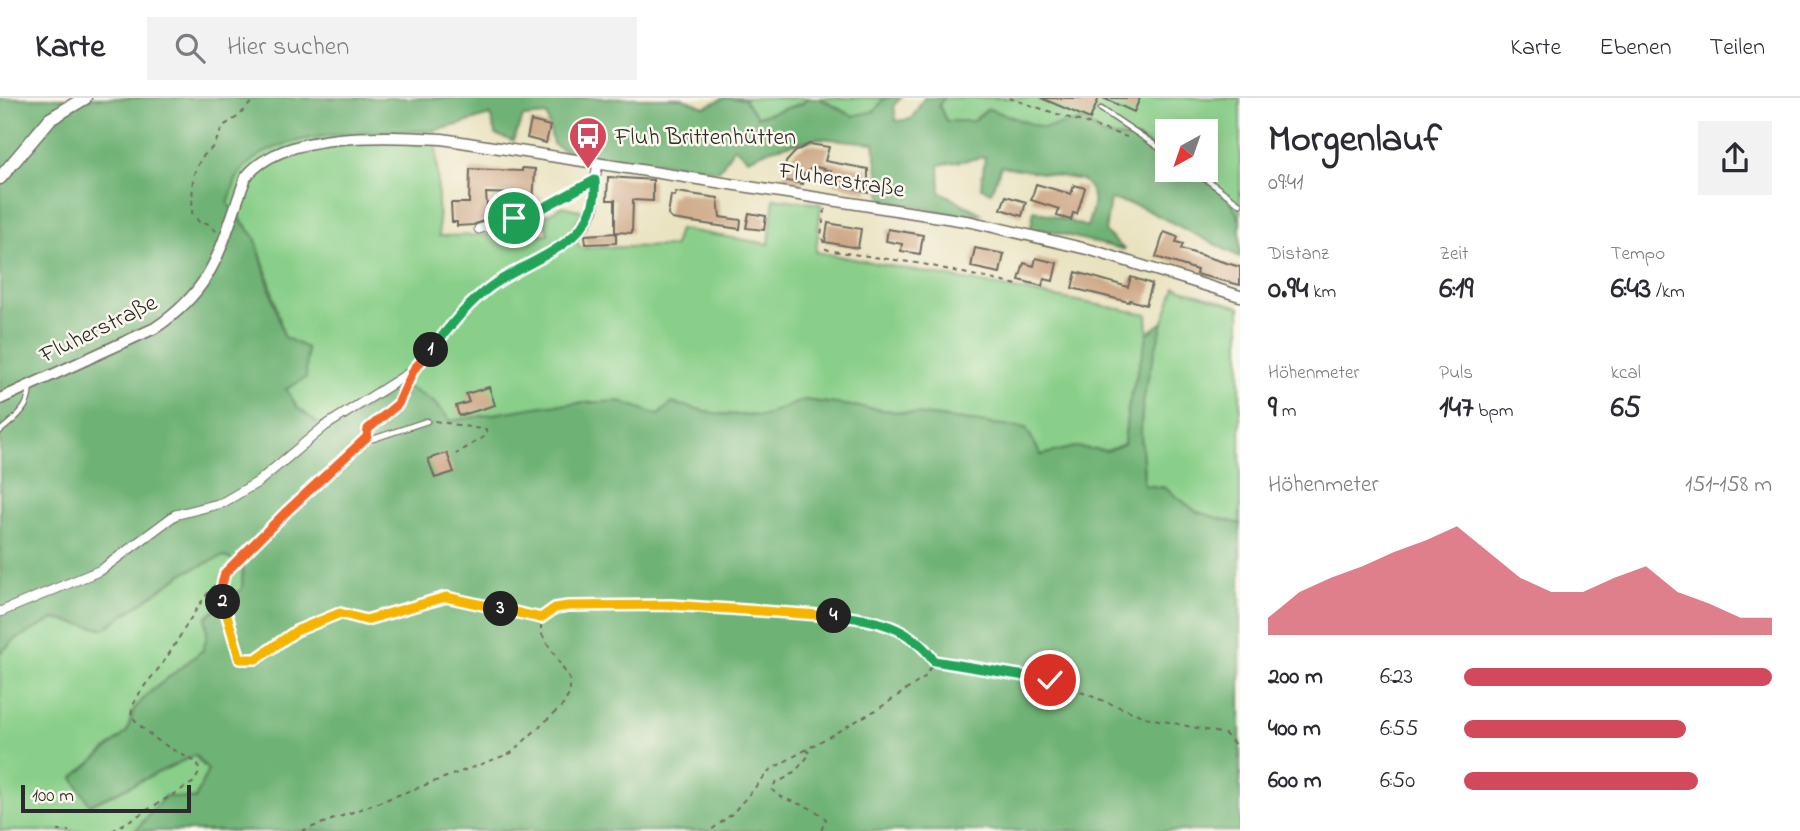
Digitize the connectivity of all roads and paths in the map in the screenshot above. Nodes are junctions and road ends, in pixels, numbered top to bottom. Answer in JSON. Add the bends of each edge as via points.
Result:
{"nodes":[{"id":1,"x":85,"y":98,"type":"edge"},
{"id":2,"x":255,"y":98,"type":"edge"},
{"id":3,"x":1009,"y":98,"type":"edge"},
{"id":4,"x":1101,"y":109,"type":"dead end"},
{"id":5,"x":1129,"y":138,"type":"dead end"},
{"id":6,"x":1155,"y":145,"type":"edge"},
{"id":7,"x":598,"y":163,"type":"junction"},
{"id":8,"x":0,"y":178,"type":"edge"},
{"id":9,"x":595,"y":180,"type":"junction"},
{"id":10,"x":1210,"y":182,"type":"edge"},
{"id":11,"x":828,"y":198,"type":"junction"},
{"id":12,"x":1240,"y":204,"type":"edge"},
{"id":13,"x":479,"y":229,"type":"dead end"},
{"id":14,"x":228,"y":231,"type":"junction"},
{"id":15,"x":1017,"y":285,"type":"dead end"},
{"id":16,"x":1240,"y":296,"type":"edge"},
{"id":17,"x":414,"y":369,"type":"junction"},
{"id":18,"x":29,"y":385,"type":"junction"},
{"id":19,"x":0,"y":399,"type":"edge"},
{"id":20,"x":427,"y":421,"type":"joint"},
{"id":21,"x":0,"y":431,"type":"edge"},
{"id":22,"x":367,"y":437,"type":"junction"},
{"id":23,"x":456,"y":454,"type":"dead end"},
{"id":24,"x":225,"y":573,"type":"junction"},
{"id":25,"x":0,"y":612,"type":"edge"},
{"id":26,"x":541,"y":618,"type":"junction"},
{"id":27,"x":934,"y":661,"type":"junction"},
{"id":28,"x":806,"y":748,"type":"junction"},
{"id":29,"x":1240,"y":750,"type":"edge"},
{"id":30,"x":57,"y":831,"type":"edge"},
{"id":31,"x":69,"y":831,"type":"edge"},
{"id":32,"x":112,"y":831,"type":"edge"},
{"id":33,"x":302,"y":831,"type":"edge"},
{"id":34,"x":710,"y":831,"type":"edge"},
{"id":35,"x":821,"y":831,"type":"edge"}],
"edges":[{"from":1,"to":8,"type":"main road","via":[[50,118]]},
{"from":2,"to":14,"type":"path","via":[[223,126],[193,176],[192,213],[215,231]]},
{"from":3,"to":5,"type":"path"},
{"from":4,"to":6,"type":"lane"},
{"from":7,"to":9,"type":"street"},
{"from":7,"to":11,"type":"street","name":"Fluherstraße"},
{"from":7,"to":14,"type":"street","name":"Fluherstraße","via":[[442,139],[384,136],[342,140],[279,152],[255,166],[246,177]]},
{"from":9,"to":13,"type":"street","via":[[541,209]]},
{"from":9,"to":17,"type":"street","via":[[594,209],[586,224],[572,238],[482,293]]},
{"from":10,"to":12,"type":"lane"},
{"from":11,"to":15,"type":"path","via":[[821,235],[826,249]]},
{"from":11,"to":16,"type":"street","name":"Fluherstraße","via":[[1022,232]]},
{"from":14,"to":18,"type":"street","name":"Fluherstraße","via":[[214,267],[176,314]]},
{"from":17,"to":22,"type":"lane","via":[[398,404],[368,429]]},
{"from":17,"to":25,"type":"street","via":[[325,426],[258,482],[222,503],[175,515],[101,570]]},
{"from":18,"to":19,"type":"street","name":"Fluherstraße"},
{"from":18,"to":21,"type":"lane","via":[[24,409]]},
{"from":20,"to":22,"type":"lane"},
{"from":20,"to":23,"type":"path","via":[[486,430],[487,435]]},
{"from":22,"to":24,"type":"path"},
{"from":24,"to":26,"type":"path","via":[[220,592],[240,659],[256,659],[296,631],[340,613],[366,620],[446,597]]},
{"from":24,"to":32,"type":"path","via":[[206,592],[133,701],[131,715],[162,744],[198,763],[199,773],[194,782]]},
{"from":26,"to":27,"type":"path","via":[[568,606],[671,605],[858,617],[901,629]]},
{"from":26,"to":33,"type":"path","via":[[541,633],[570,680],[569,694],[563,705],[511,752]]},
{"from":27,"to":28,"type":"path","via":[[924,678]]},
{"from":27,"to":29,"type":"path","via":[[1050,680],[1145,717],[1224,734]]},
{"from":28,"to":34,"type":"path","via":[[770,770],[732,814]]},
{"from":28,"to":35,"type":"path","via":[[810,754],[771,789],[783,800],[812,807],[826,819]]},
{"from":30,"to":31,"type":"path"}]}
